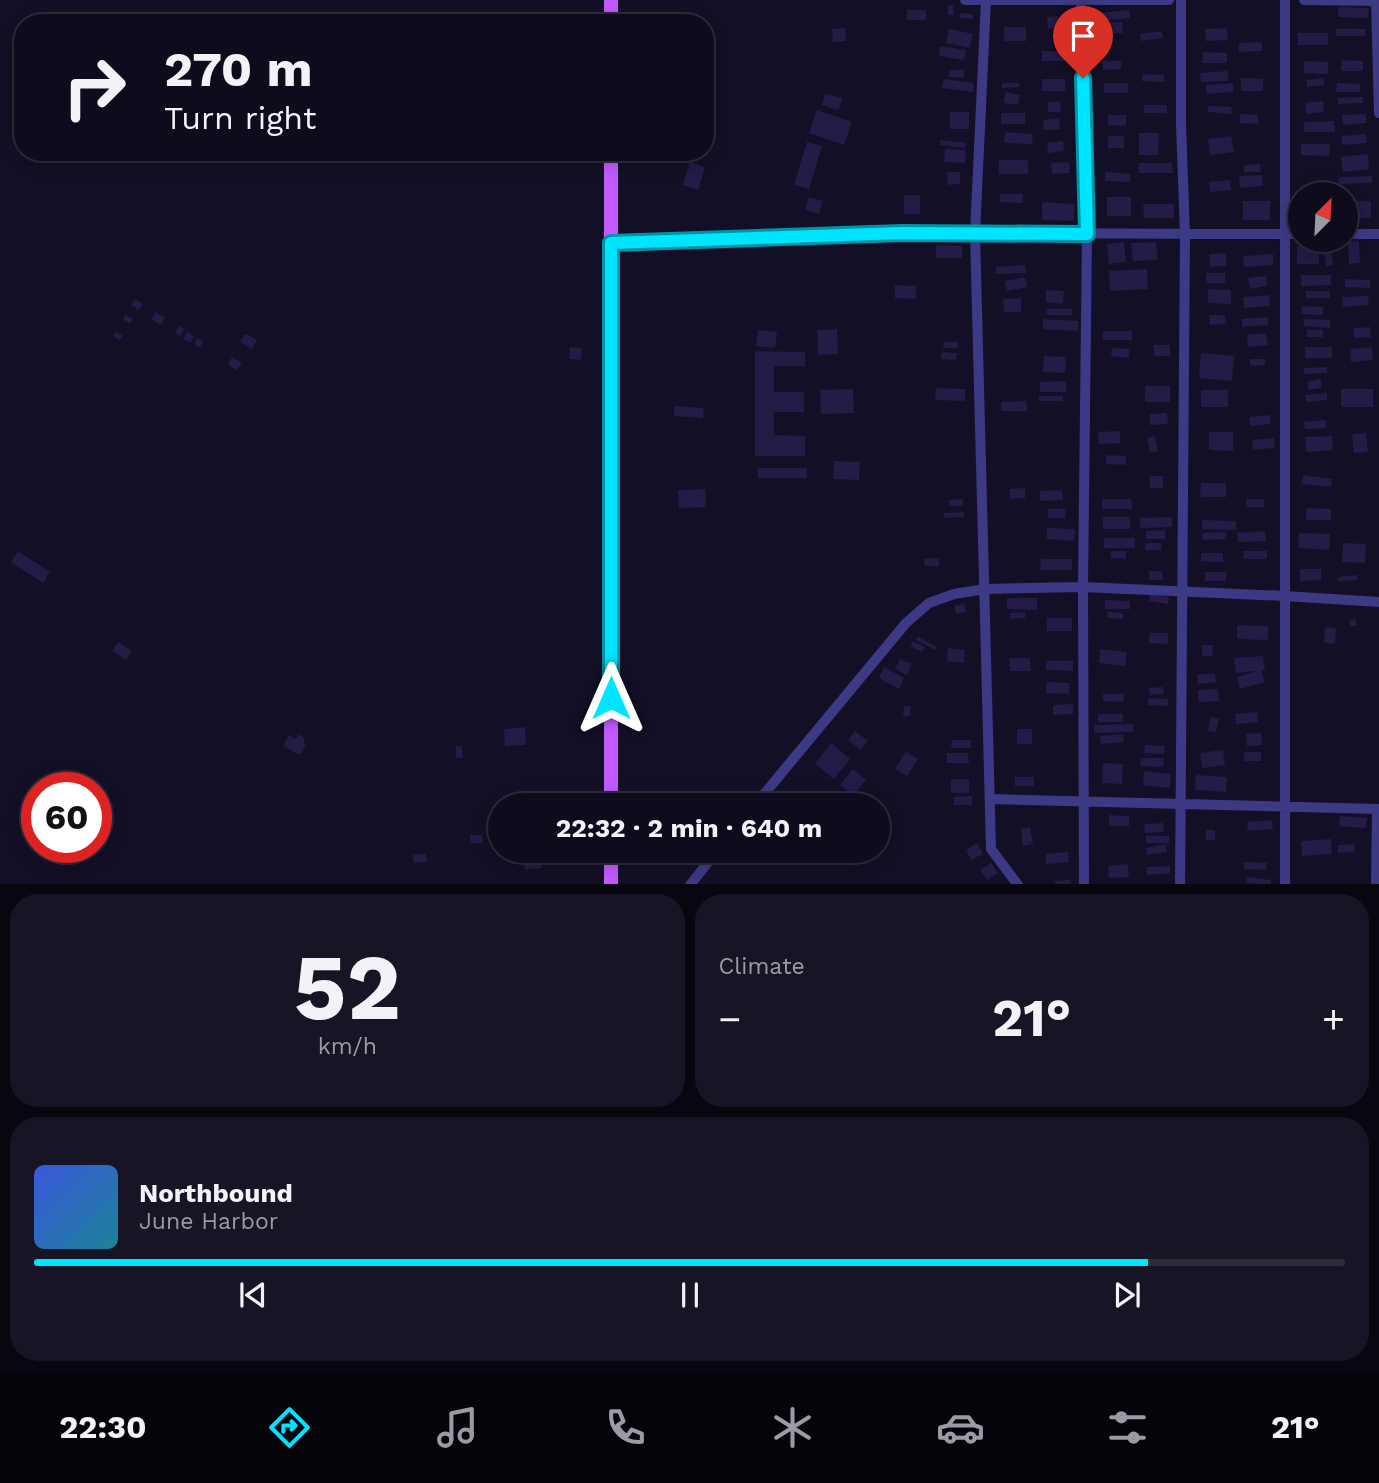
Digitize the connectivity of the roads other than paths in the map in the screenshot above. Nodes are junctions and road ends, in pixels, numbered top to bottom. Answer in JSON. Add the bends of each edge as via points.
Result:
{"nodes":[{"id":1,"x":965,"y":0,"type":"edge"},
{"id":2,"x":986,"y":0,"type":"edge"},
{"id":3,"x":1081,"y":0,"type":"edge"},
{"id":4,"x":1169,"y":0,"type":"edge"},
{"id":5,"x":1181,"y":0,"type":"edge"},
{"id":6,"x":1285,"y":0,"type":"edge"},
{"id":7,"x":1304,"y":0,"type":"edge"},
{"id":8,"x":1378,"y":1,"type":"edge"},
{"id":9,"x":1379,"y":113,"type":"edge"},
{"id":10,"x":611,"y":161,"type":"edge"},
{"id":11,"x":975,"y":233,"type":"junction"},
{"id":12,"x":1087,"y":234,"type":"junction"},
{"id":13,"x":1185,"y":234,"type":"junction"},
{"id":14,"x":1285,"y":234,"type":"junction"},
{"id":15,"x":1358,"y":234,"type":"edge"},
{"id":16,"x":1379,"y":234,"type":"edge"},
{"id":17,"x":611,"y":243,"type":"junction"},
{"id":18,"x":1083,"y":587,"type":"junction"},
{"id":19,"x":985,"y":589,"type":"junction"},
{"id":20,"x":1182,"y":591,"type":"junction"},
{"id":21,"x":1285,"y":596,"type":"junction"},
{"id":22,"x":1379,"y":601,"type":"edge"},
{"id":23,"x":611,"y":793,"type":"edge"},
{"id":24,"x":765,"y":793,"type":"edge"},
{"id":25,"x":990,"y":799,"type":"junction"},
{"id":26,"x":1084,"y":802,"type":"junction"},
{"id":27,"x":1181,"y":804,"type":"junction"},
{"id":28,"x":1285,"y":807,"type":"junction"},
{"id":29,"x":1378,"y":809,"type":"edge"},
{"id":30,"x":611,"y":863,"type":"edge"},
{"id":31,"x":707,"y":863,"type":"edge"},
{"id":32,"x":611,"y":884,"type":"edge"},
{"id":33,"x":690,"y":884,"type":"edge"},
{"id":34,"x":1018,"y":884,"type":"edge"},
{"id":35,"x":1084,"y":884,"type":"edge"},
{"id":36,"x":1180,"y":884,"type":"edge"},
{"id":37,"x":1285,"y":884,"type":"edge"},
{"id":38,"x":1376,"y":884,"type":"edge"}],
"edges":[{"from":1,"to":2,"type":"street"},
{"from":2,"to":3,"type":"street"},
{"from":2,"to":11,"type":"street"},
{"from":3,"to":4,"type":"street"},
{"from":3,"to":12,"type":"street"},
{"from":5,"to":13,"type":"street"},
{"from":6,"to":14,"type":"street"},
{"from":7,"to":8,"type":"street"},
{"from":8,"to":9,"type":"street"},
{"from":10,"to":17,"type":"main road"},
{"from":11,"to":12,"type":"street"},
{"from":11,"to":17,"type":"street"},
{"from":11,"to":19,"type":"street"},
{"from":12,"to":13,"type":"street"},
{"from":12,"to":18,"type":"street"},
{"from":13,"to":14,"type":"street"},
{"from":13,"to":20,"type":"street"},
{"from":14,"to":21,"type":"street"},
{"from":15,"to":16,"type":"street"},
{"from":17,"to":23,"type":"main road"},
{"from":18,"to":19,"type":"street"},
{"from":18,"to":20,"type":"street"},
{"from":18,"to":26,"type":"street"},
{"from":19,"to":24,"type":"street","via":[[929,603],[906,623]]},
{"from":19,"to":25,"type":"street"},
{"from":20,"to":21,"type":"street"},
{"from":20,"to":27,"type":"street"},
{"from":21,"to":22,"type":"street"},
{"from":21,"to":28,"type":"street"},
{"from":25,"to":26,"type":"street"},
{"from":25,"to":34,"type":"street","via":[[991,849]]},
{"from":26,"to":27,"type":"street"},
{"from":26,"to":35,"type":"street"},
{"from":27,"to":28,"type":"street"},
{"from":27,"to":36,"type":"street"},
{"from":28,"to":29,"type":"street"},
{"from":28,"to":37,"type":"street"},
{"from":29,"to":38,"type":"street"},
{"from":30,"to":32,"type":"main road"},
{"from":31,"to":33,"type":"street"}]}
